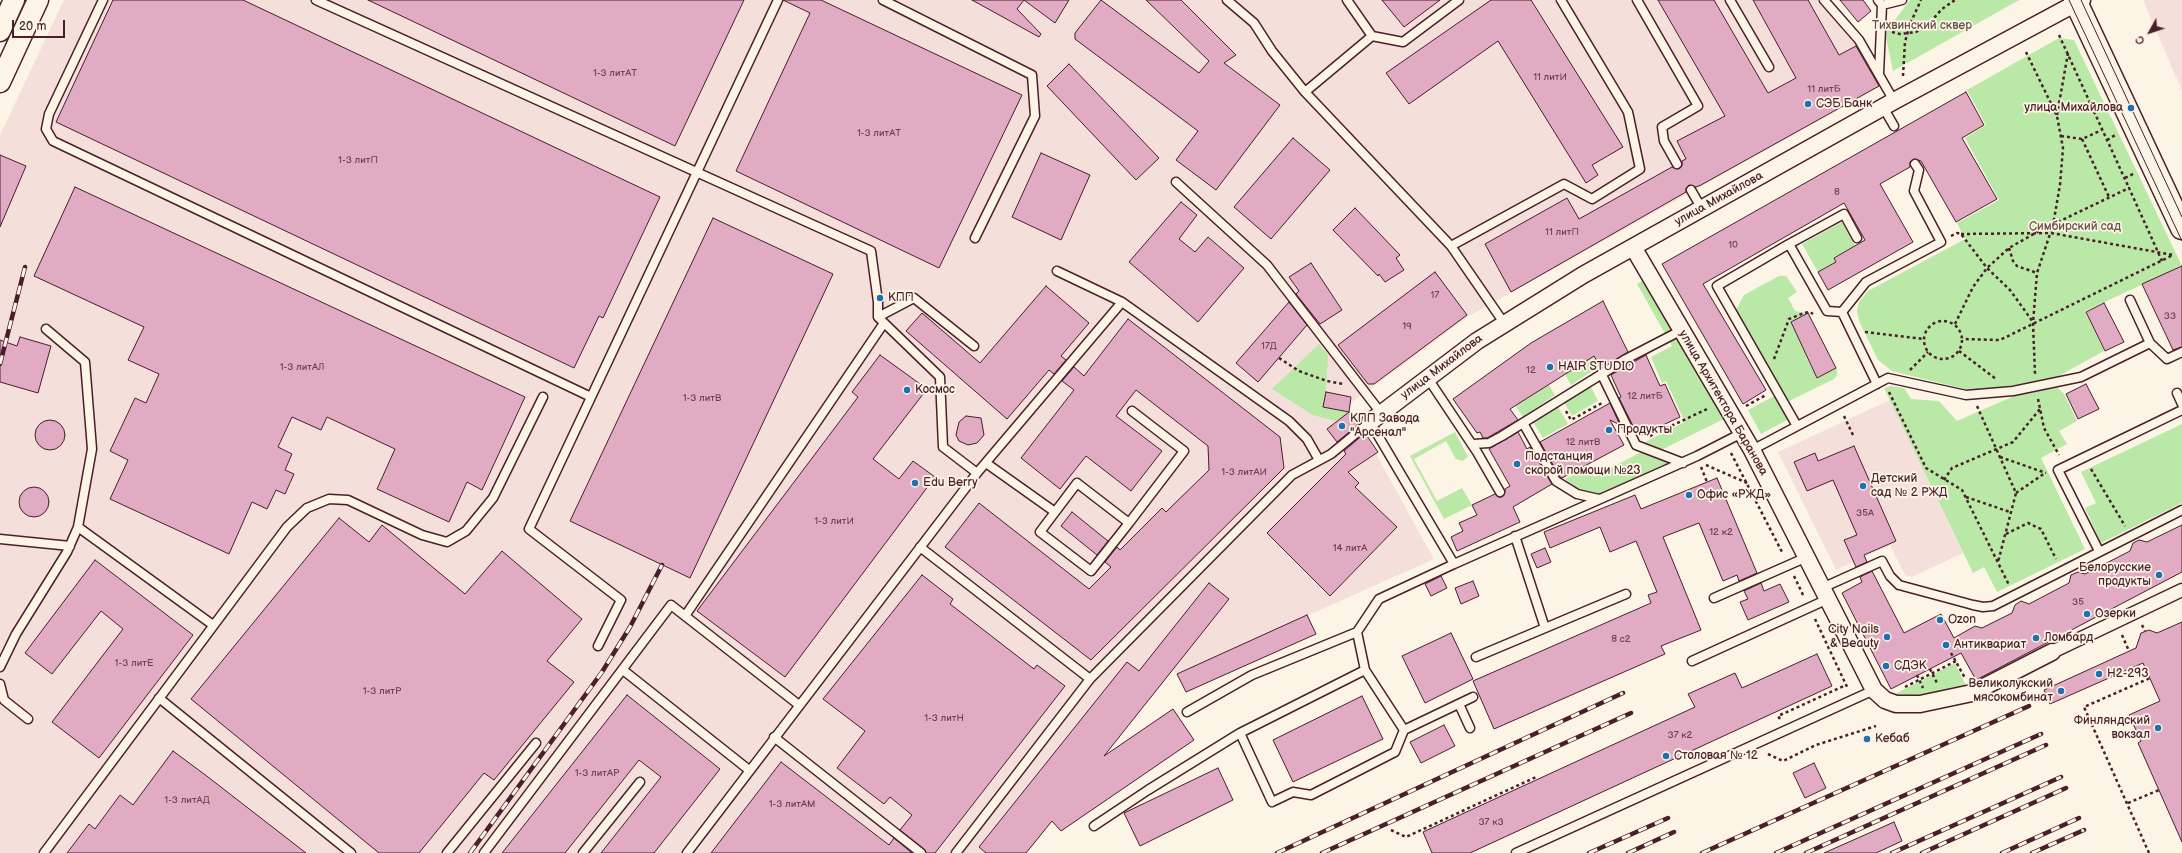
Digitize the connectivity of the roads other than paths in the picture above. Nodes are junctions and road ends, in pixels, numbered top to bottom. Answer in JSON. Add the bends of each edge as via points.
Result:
{"nodes":[{"id":1,"x":14,"y":0,"type":"edge"},
{"id":2,"x":38,"y":0,"type":"edge"},
{"id":3,"x":103,"y":0,"type":"edge"},
{"id":4,"x":316,"y":0,"type":"edge"},
{"id":5,"x":778,"y":0,"type":"edge"},
{"id":6,"x":883,"y":0,"type":"edge"},
{"id":7,"x":1227,"y":0,"type":"edge"},
{"id":8,"x":1347,"y":0,"type":"edge"},
{"id":9,"x":1460,"y":0,"type":"edge"},
{"id":10,"x":1562,"y":0,"type":"edge"},
{"id":11,"x":1637,"y":0,"type":"edge"},
{"id":12,"x":1730,"y":0,"type":"edge"},
{"id":13,"x":1824,"y":0,"type":"edge"},
{"id":14,"x":1902,"y":0,"type":"edge"},
{"id":15,"x":2078,"y":1,"type":"edge"},
{"id":16,"x":1880,"y":3,"type":"edge"},
{"id":17,"x":0,"y":31,"type":"edge"},
{"id":18,"x":1372,"y":36,"type":"junction"},
{"id":19,"x":1769,"y":67,"type":"dead end"},
{"id":20,"x":1879,"y":75,"type":"junction"},
{"id":21,"x":0,"y":82,"type":"edge"},
{"id":22,"x":1306,"y":92,"type":"junction"},
{"id":23,"x":1889,"y":104,"type":"junction"},
{"id":24,"x":1894,"y":126,"type":"dead end"},
{"id":25,"x":1677,"y":164,"type":"dead end"},
{"id":26,"x":1916,"y":164,"type":"dead end"},
{"id":27,"x":696,"y":172,"type":"junction"},
{"id":28,"x":1176,"y":182,"type":"dead end"},
{"id":29,"x":1691,"y":190,"type":"dead end"},
{"id":30,"x":1702,"y":209,"type":"junction"},
{"id":31,"x":2182,"y":228,"type":"edge"},
{"id":32,"x":975,"y":238,"type":"dead end"},
{"id":33,"x":1857,"y":238,"type":"dead end"},
{"id":34,"x":1789,"y":244,"type":"junction"},
{"id":35,"x":1451,"y":246,"type":"junction"},
{"id":36,"x":1633,"y":246,"type":"junction"},
{"id":37,"x":1057,"y":271,"type":"dead end"},
{"id":38,"x":2130,"y":300,"type":"dead end"},
{"id":39,"x":1122,"y":302,"type":"junction"},
{"id":40,"x":1842,"y":312,"type":"junction"},
{"id":41,"x":878,"y":317,"type":"junction"},
{"id":42,"x":884,"y":323,"type":"junction"},
{"id":43,"x":1504,"y":323,"type":"junction"},
{"id":44,"x":46,"y":329,"type":"dead end"},
{"id":45,"x":1682,"y":330,"type":"junction"},
{"id":46,"x":2150,"y":343,"type":"junction"},
{"id":47,"x":974,"y":346,"type":"dead end"},
{"id":48,"x":2182,"y":352,"type":"edge"},
{"id":49,"x":1602,"y":375,"type":"junction"},
{"id":50,"x":1427,"y":377,"type":"junction"},
{"id":51,"x":1880,"y":382,"type":"junction"},
{"id":52,"x":2177,"y":393,"type":"dead end"},
{"id":53,"x":543,"y":397,"type":"dead end"},
{"id":54,"x":591,"y":397,"type":"junction"},
{"id":55,"x":2182,"y":404,"type":"edge"},
{"id":56,"x":2182,"y":410,"type":"edge"},
{"id":57,"x":1132,"y":411,"type":"dead end"},
{"id":58,"x":1376,"y":418,"type":"junction"},
{"id":59,"x":1523,"y":423,"type":"junction"},
{"id":60,"x":1797,"y":426,"type":"junction"},
{"id":61,"x":1742,"y":433,"type":"junction"},
{"id":62,"x":1472,"y":444,"type":"junction"},
{"id":63,"x":1752,"y":450,"type":"junction"},
{"id":64,"x":1319,"y":460,"type":"junction"},
{"id":65,"x":986,"y":463,"type":"junction"},
{"id":66,"x":1683,"y":463,"type":"junction"},
{"id":67,"x":977,"y":474,"type":"junction"},
{"id":68,"x":1500,"y":492,"type":"dead end"},
{"id":69,"x":1599,"y":499,"type":"junction"},
{"id":70,"x":2182,"y":510,"type":"edge"},
{"id":71,"x":1055,"y":512,"type":"junction"},
{"id":72,"x":1129,"y":523,"type":"junction"},
{"id":73,"x":78,"y":527,"type":"junction"},
{"id":74,"x":1515,"y":536,"type":"junction"},
{"id":75,"x":0,"y":539,"type":"edge"},
{"id":76,"x":70,"y":546,"type":"junction"},
{"id":77,"x":920,"y":547,"type":"junction"},
{"id":78,"x":2099,"y":551,"type":"junction"},
{"id":79,"x":1806,"y":557,"type":"junction"},
{"id":80,"x":1454,"y":564,"type":"junction"},
{"id":81,"x":2182,"y":590,"type":"edge"},
{"id":82,"x":1626,"y":594,"type":"dead end"},
{"id":83,"x":1825,"y":594,"type":"junction"},
{"id":84,"x":1714,"y":598,"type":"dead end"},
{"id":85,"x":685,"y":616,"type":"junction"},
{"id":86,"x":213,"y":625,"type":"junction"},
{"id":87,"x":1544,"y":628,"type":"junction"},
{"id":88,"x":1357,"y":632,"type":"junction"},
{"id":89,"x":598,"y":646,"type":"dead end"},
{"id":90,"x":2052,"y":652,"type":"joint"},
{"id":91,"x":1476,"y":657,"type":"dead end"},
{"id":92,"x":1692,"y":661,"type":"dead end"},
{"id":93,"x":0,"y":667,"type":"edge"},
{"id":94,"x":624,"y":670,"type":"junction"},
{"id":95,"x":1365,"y":670,"type":"junction"},
{"id":96,"x":1090,"y":679,"type":"junction"},
{"id":97,"x":0,"y":684,"type":"edge"},
{"id":98,"x":1874,"y":690,"type":"junction"},
{"id":99,"x":1473,"y":697,"type":"dead end"},
{"id":100,"x":158,"y":698,"type":"junction"},
{"id":101,"x":1459,"y":704,"type":"junction"},
{"id":102,"x":799,"y":705,"type":"junction"},
{"id":103,"x":1188,"y":712,"type":"dead end"},
{"id":104,"x":28,"y":719,"type":"dead end"},
{"id":105,"x":1470,"y":728,"type":"dead end"},
{"id":106,"x":1404,"y":730,"type":"junction"},
{"id":107,"x":1240,"y":733,"type":"junction"},
{"id":108,"x":774,"y":737,"type":"junction"},
{"id":109,"x":536,"y":743,"type":"dead end"},
{"id":110,"x":750,"y":770,"type":"junction"},
{"id":111,"x":640,"y":782,"type":"dead end"},
{"id":112,"x":1094,"y":826,"type":"dead end"},
{"id":113,"x":44,"y":853,"type":"edge"},
{"id":114,"x":351,"y":853,"type":"edge"},
{"id":115,"x":447,"y":853,"type":"edge"},
{"id":116,"x":484,"y":853,"type":"edge"},
{"id":117,"x":584,"y":853,"type":"edge"},
{"id":118,"x":687,"y":853,"type":"edge"},
{"id":119,"x":921,"y":853,"type":"edge"},
{"id":120,"x":956,"y":853,"type":"edge"},
{"id":121,"x":1516,"y":853,"type":"edge"}],
"edges":[{"from":1,"to":17,"type":"street"},
{"from":2,"to":21,"type":"street"},
{"from":3,"to":54,"type":"lane","via":[[49,114],[46,129],[53,141]]},
{"from":4,"to":27,"type":"lane"},
{"from":5,"to":27,"type":"lane"},
{"from":6,"to":32,"type":"lane","via":[[1032,75],[1035,116]]},
{"from":7,"to":22,"type":"lane","via":[[1254,23],[1272,51]]},
{"from":8,"to":18,"type":"lane"},
{"from":9,"to":18,"type":"lane","via":[[1404,42]]},
{"from":10,"to":35,"type":"lane","via":[[1628,112],[1640,169],[1592,199],[1564,184]]},
{"from":11,"to":25,"type":"lane","via":[[1698,106],[1662,127],[1664,141]]},
{"from":12,"to":19,"type":"lane"},
{"from":13,"to":20,"type":"lane","via":[[1859,40]]},
{"from":14,"to":16,"type":"lane"},
{"from":15,"to":23,"type":"street","name":"улица Михайлова"},
{"from":15,"to":31,"type":"main road"},
{"from":16,"to":20,"type":"lane","via":[[1882,27]]},
{"from":18,"to":22,"type":"lane"},
{"from":20,"to":23,"type":"lane"},
{"from":22,"to":35,"type":"lane"},
{"from":23,"to":24,"type":"lane"},
{"from":23,"to":30,"type":"street","name":"улица Михайлова"},
{"from":26,"to":40,"type":"lane","via":[[1919,170],[1914,191],[1941,242],[1866,282]]},
{"from":27,"to":41,"type":"lane","via":[[871,251]]},
{"from":27,"to":54,"type":"lane"},
{"from":28,"to":58,"type":"lane","via":[[1267,265]]},
{"from":29,"to":30,"type":"lane"},
{"from":30,"to":36,"type":"street","name":"улица Михайлова"},
{"from":33,"to":34,"type":"lane","via":[[1844,214]]},
{"from":34,"to":40,"type":"lane","via":[[1827,311]]},
{"from":34,"to":60,"type":"lane","via":[[1717,286]]},
{"from":35,"to":43,"type":"lane"},
{"from":36,"to":43,"type":"street","name":"улица Михайлова"},
{"from":36,"to":45,"type":"street","name":"улица Архитектора Баранова"},
{"from":37,"to":39,"type":"lane"},
{"from":38,"to":46,"type":"lane"},
{"from":39,"to":64,"type":"lane","via":[[1289,421],[1307,439]]},
{"from":39,"to":65,"type":"lane"},
{"from":40,"to":51,"type":"lane"},
{"from":41,"to":42,"type":"lane"},
{"from":41,"to":47,"type":"lane","via":[[914,298]]},
{"from":42,"to":67,"type":"lane","via":[[940,377],[943,447]]},
{"from":42,"to":85,"type":"lane"},
{"from":43,"to":50,"type":"street","name":"улица Михайлова"},
{"from":44,"to":73,"type":"lane","via":[[85,362],[92,449]]},
{"from":45,"to":49,"type":"lane","via":[[1626,359]]},
{"from":45,"to":61,"type":"street","name":"улица Архитектора Баранова"},
{"from":46,"to":48,"type":"lane","via":[[2167,359]]},
{"from":46,"to":51,"type":"lane","via":[[2080,377],[2013,391],[1972,394],[1888,378]]},
{"from":49,"to":59,"type":"lane"},
{"from":49,"to":66,"type":"lane","via":[[1636,445]]},
{"from":50,"to":58,"type":"street","name":"улица Михайлова"},
{"from":50,"to":62,"type":"lane"},
{"from":51,"to":60,"type":"lane"},
{"from":52,"to":55,"type":"lane"},
{"from":53,"to":86,"type":"lane","via":[[493,498],[466,531],[447,542],[422,535],[348,500],[328,500],[307,508],[287,527]]},
{"from":54,"to":89,"type":"lane","via":[[530,528],[621,600]]},
{"from":56,"to":78,"type":"lane","via":[[2061,469]]},
{"from":57,"to":72,"type":"lane","via":[[1184,451]]},
{"from":58,"to":64,"type":"lane","via":[[1331,454]]},
{"from":58,"to":80,"type":"lane"},
{"from":59,"to":62,"type":"lane","via":[[1489,443]]},
{"from":59,"to":69,"type":"lane","via":[[1556,481],[1577,494]]},
{"from":60,"to":63,"type":"lane"},
{"from":61,"to":63,"type":"street","name":"улица Архитектора Баранова"},
{"from":61,"to":66,"type":"lane"},
{"from":62,"to":68,"type":"lane"},
{"from":63,"to":79,"type":"street","name":"улица Архитектора Баранова"},
{"from":64,"to":96,"type":"lane","via":[[1292,475]]},
{"from":65,"to":67,"type":"lane"},
{"from":65,"to":71,"type":"lane"},
{"from":66,"to":69,"type":"lane"},
{"from":67,"to":77,"type":"lane"},
{"from":69,"to":74,"type":"lane"},
{"from":70,"to":78,"type":"lane"},
{"from":71,"to":72,"type":"lane","via":[[1077,483]]},
{"from":71,"to":72,"type":"lane","via":[[1040,532],[1091,571]]},
{"from":73,"to":76,"type":"lane"},
{"from":73,"to":86,"type":"lane"},
{"from":74,"to":80,"type":"lane"},
{"from":74,"to":87,"type":"lane"},
{"from":75,"to":76,"type":"lane"},
{"from":76,"to":93,"type":"lane","via":[[16,634]]},
{"from":77,"to":96,"type":"lane"},
{"from":77,"to":102,"type":"lane"},
{"from":78,"to":83,"type":"lane","via":[[1993,606],[1982,607],[1899,585],[1890,576],[1882,560]]},
{"from":79,"to":83,"type":"street","name":"улица Архитектора Баранова"},
{"from":79,"to":84,"type":"lane"},
{"from":80,"to":88,"type":"lane","via":[[1379,599]]},
{"from":81,"to":90,"type":"street","name":"улица Архитектора Баранова"},
{"from":82,"to":87,"type":"lane"},
{"from":83,"to":92,"type":"lane"},
{"from":83,"to":98,"type":"street","name":"улица Архитектора Баранова"},
{"from":85,"to":94,"type":"lane","via":[[671,605]]},
{"from":85,"to":102,"type":"lane"},
{"from":86,"to":100,"type":"lane"},
{"from":87,"to":91,"type":"lane"},
{"from":88,"to":95,"type":"lane"},
{"from":88,"to":103,"type":"lane","via":[[1252,675]]},
{"from":90,"to":98,"type":"street","name":"улица Архитектора Баранова","via":[[1972,693],[1920,704],[1896,704],[1885,700]]},
{"from":94,"to":110,"type":"lane"},
{"from":94,"to":116,"type":"lane"},
{"from":95,"to":106,"type":"lane"},
{"from":95,"to":107,"type":"lane"},
{"from":96,"to":120,"type":"lane"},
{"from":97,"to":104,"type":"lane","via":[[4,700]]},
{"from":98,"to":121,"type":"lane"},
{"from":99,"to":101,"type":"lane"},
{"from":100,"to":113,"type":"lane"},
{"from":100,"to":114,"type":"lane"},
{"from":101,"to":105,"type":"lane"},
{"from":101,"to":106,"type":"lane"},
{"from":102,"to":108,"type":"lane"},
{"from":106,"to":107,"type":"lane","via":[[1395,752],[1311,795],[1293,792],[1272,802]]},
{"from":107,"to":112,"type":"lane"},
{"from":108,"to":110,"type":"lane"},
{"from":108,"to":119,"type":"lane"},
{"from":109,"to":115,"type":"lane"},
{"from":110,"to":118,"type":"lane"},
{"from":111,"to":117,"type":"lane"}]}
